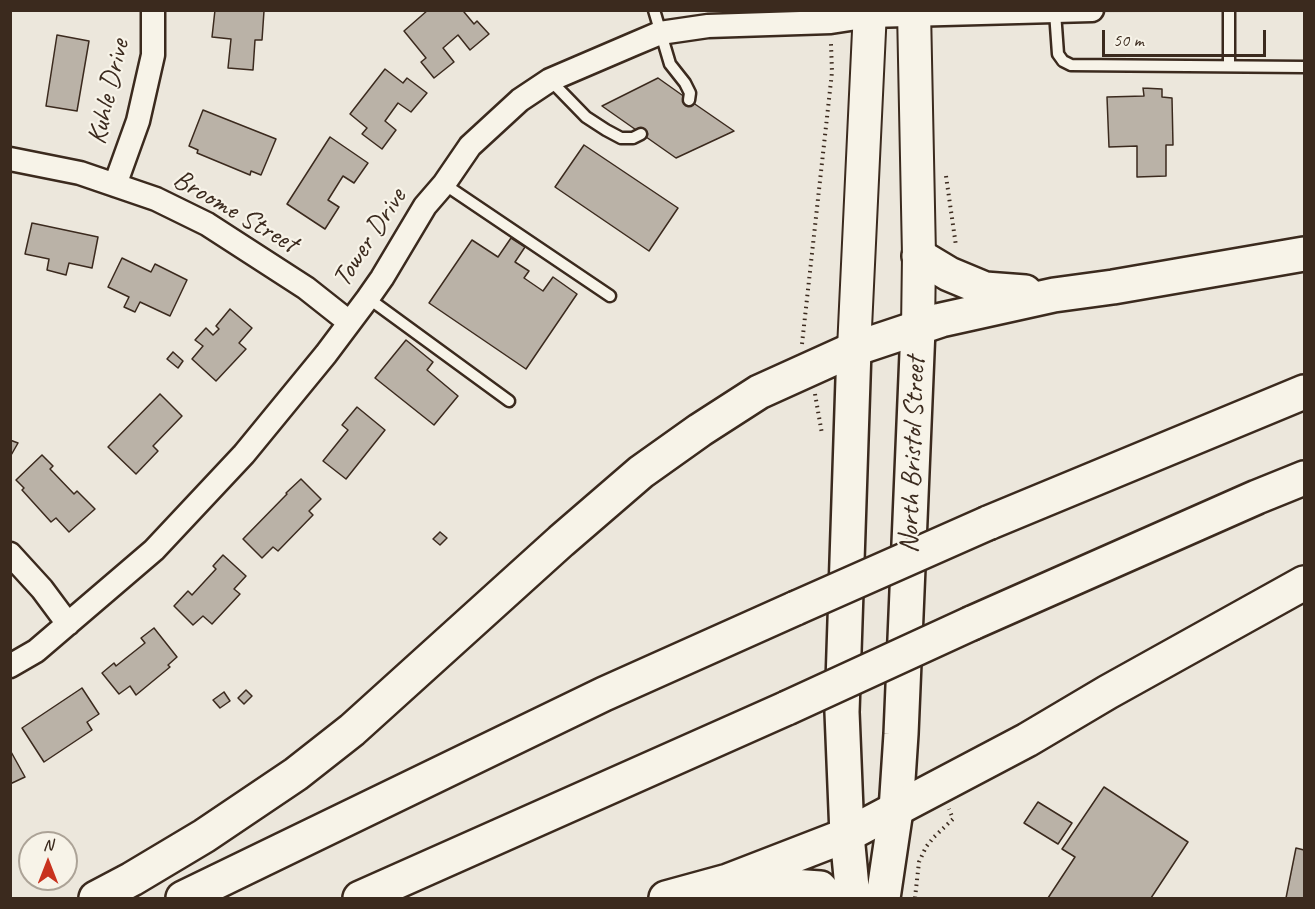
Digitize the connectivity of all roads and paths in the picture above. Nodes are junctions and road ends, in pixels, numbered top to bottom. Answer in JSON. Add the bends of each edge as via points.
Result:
{"nodes":[{"id":1,"x":153,"y":10,"type":"edge"},
{"id":2,"x":654,"y":10,"type":"edge"},
{"id":3,"x":1092,"y":10,"type":"edge"},
{"id":4,"x":1229,"y":10,"type":"edge"},
{"id":5,"x":1055,"y":12,"type":"edge"},
{"id":6,"x":870,"y":13,"type":"edge"},
{"id":7,"x":914,"y":13,"type":"edge"},
{"id":8,"x":831,"y":22,"type":"junction"},
{"id":9,"x":660,"y":33,"type":"junction"},
{"id":10,"x":1229,"y":65,"type":"junction"},
{"id":11,"x":1305,"y":67,"type":"edge"},
{"id":12,"x":550,"y":80,"type":"junction"},
{"id":13,"x":689,"y":100,"type":"dead end"},
{"id":14,"x":641,"y":134,"type":"dead end"},
{"id":15,"x":10,"y":159,"type":"edge"},
{"id":16,"x":444,"y":184,"type":"junction"},
{"id":17,"x":115,"y":185,"type":"junction"},
{"id":18,"x":1305,"y":254,"type":"edge"},
{"id":19,"x":919,"y":256,"type":"junction"},
{"id":20,"x":1053,"y":295,"type":"junction"},
{"id":21,"x":610,"y":296,"type":"dead end"},
{"id":22,"x":368,"y":298,"type":"junction"},
{"id":23,"x":349,"y":322,"type":"junction"},
{"id":24,"x":918,"y":329,"type":"junction"},
{"id":25,"x":854,"y":349,"type":"junction"},
{"id":26,"x":809,"y":369,"type":"junction"},
{"id":27,"x":1305,"y":392,"type":"edge"},
{"id":28,"x":509,"y":401,"type":"dead end"},
{"id":29,"x":823,"y":438,"type":"dead end"},
{"id":30,"x":1305,"y":478,"type":"edge"},
{"id":31,"x":10,"y":554,"type":"edge"},
{"id":32,"x":1305,"y":583,"type":"edge"},
{"id":33,"x":68,"y":624,"type":"junction"},
{"id":34,"x":10,"y":666,"type":"edge"},
{"id":35,"x":896,"y":810,"type":"junction"},
{"id":36,"x":847,"y":835,"type":"junction"},
{"id":37,"x":728,"y":881,"type":"junction"},
{"id":38,"x":96,"y":898,"type":"edge"},
{"id":39,"x":183,"y":898,"type":"edge"},
{"id":40,"x":360,"y":898,"type":"edge"},
{"id":41,"x":666,"y":898,"type":"edge"},
{"id":42,"x":829,"y":898,"type":"edge"},
{"id":43,"x":854,"y":898,"type":"edge"},
{"id":44,"x":884,"y":898,"type":"edge"}],
"edges":[{"from":1,"to":17,"type":"street","name":"Kuhle Drive","via":[[153,55],[138,121]]},
{"from":2,"to":9,"type":"lane"},
{"from":3,"to":5,"type":"street","name":"Tower Drive"},
{"from":4,"to":10,"type":"lane"},
{"from":5,"to":7,"type":"street","name":"Tower Drive"},
{"from":5,"to":10,"type":"lane","via":[[1058,54],[1071,65]]},
{"from":6,"to":7,"type":"street","name":"Tower Drive"},
{"from":6,"to":8,"type":"street","name":"Tower Drive"},
{"from":6,"to":25,"type":"street"},
{"from":7,"to":19,"type":"street","name":"North Bristol Street"},
{"from":8,"to":9,"type":"street","name":"Tower Drive","via":[[708,26]]},
{"from":8,"to":26,"type":"path","via":[[832,72],[801,336]]},
{"from":9,"to":12,"type":"street","name":"Tower Drive"},
{"from":9,"to":13,"type":"lane","via":[[669,64],[690,93]]},
{"from":10,"to":11,"type":"lane"},
{"from":12,"to":14,"type":"lane","via":[[586,117],[606,130],[621,138]]},
{"from":12,"to":16,"type":"street","name":"Tower Drive","via":[[520,100],[470,146]]},
{"from":15,"to":17,"type":"street","name":"Broome Street","via":[[80,173]]},
{"from":16,"to":21,"type":"lane"},
{"from":16,"to":22,"type":"street","name":"Tower Drive","via":[[425,206]]},
{"from":17,"to":23,"type":"street","name":"Broome Street","via":[[156,199],[207,224],[306,288]]},
{"from":18,"to":20,"type":"main road"},
{"from":19,"to":20,"type":"main road","via":[[986,290]]},
{"from":19,"to":24,"type":"street","name":"North Bristol Street"},
{"from":20,"to":24,"type":"main road","via":[[941,320]]},
{"from":22,"to":23,"type":"street","name":"Tower Drive"},
{"from":22,"to":28,"type":"lane"},
{"from":23,"to":33,"type":"street","name":"Tower Drive","via":[[244,454],[154,550]]},
{"from":24,"to":25,"type":"main road"},
{"from":24,"to":35,"type":"main road","name":"North Bristol Street"},
{"from":25,"to":26,"type":"main road"},
{"from":25,"to":36,"type":"main road","via":[[842,712]]},
{"from":26,"to":29,"type":"path"},
{"from":26,"to":38,"type":"main road","via":[[759,392],[641,472],[352,730],[296,774],[204,836]]},
{"from":27,"to":39,"type":"main road","bridge":true,"via":[[988,523],[604,694]]},
{"from":30,"to":40,"type":"main road","bridge":true},
{"from":31,"to":33,"type":"street"},
{"from":32,"to":35,"type":"main road"},
{"from":33,"to":34,"type":"street","name":"Tower Drive","via":[[36,651]]},
{"from":35,"to":36,"type":"main road"},
{"from":35,"to":44,"type":"main road","name":"North Bristol Street"},
{"from":36,"to":37,"type":"main road"},
{"from":36,"to":43,"type":"main road"},
{"from":37,"to":41,"type":"main road"},
{"from":37,"to":42,"type":"main road","via":[[820,888]]}]}
